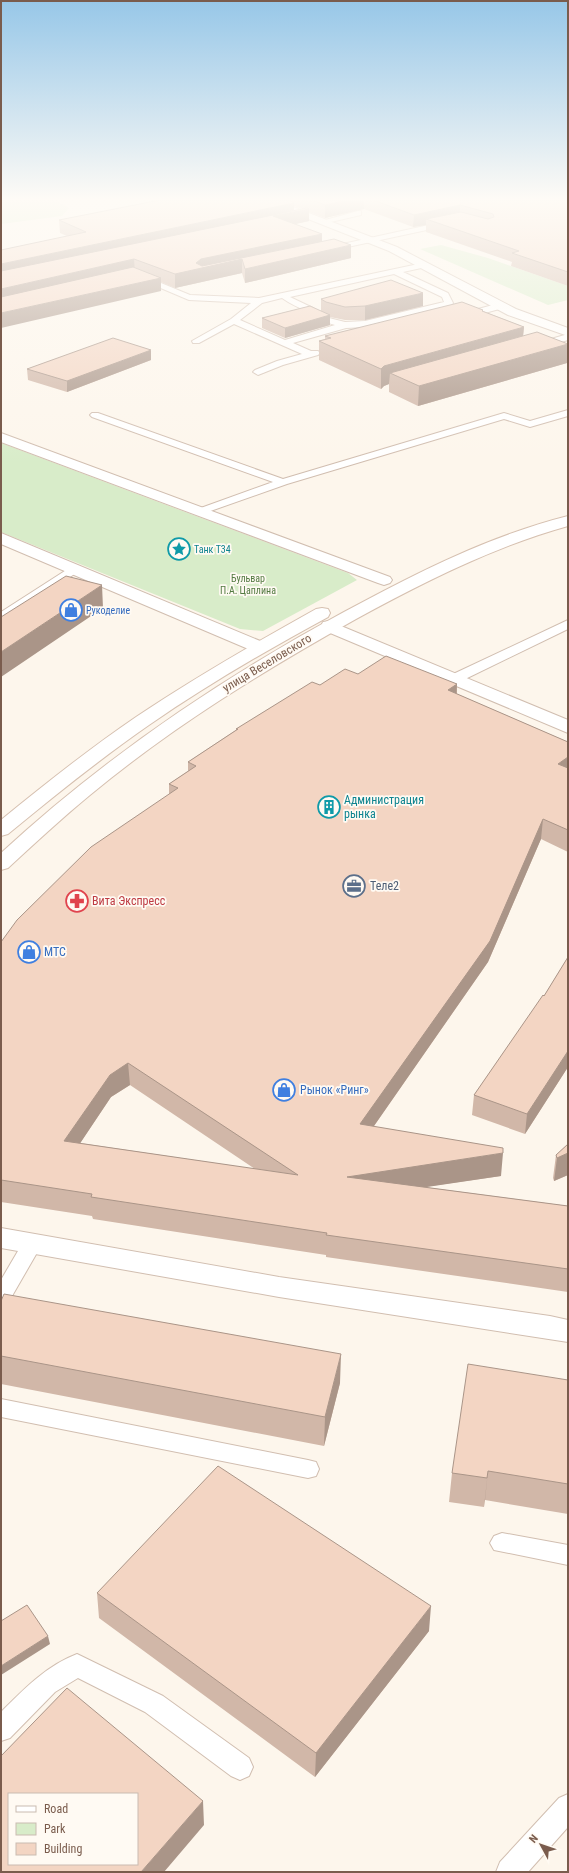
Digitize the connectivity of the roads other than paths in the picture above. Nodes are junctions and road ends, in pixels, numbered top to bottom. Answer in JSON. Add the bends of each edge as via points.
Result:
{"nodes":[{"id":1,"x":164,"y":287,"type":"edge"},
{"id":2,"x":322,"y":287,"type":"edge"},
{"id":3,"x":427,"y":287,"type":"edge"},
{"id":4,"x":465,"y":287,"type":"edge"},
{"id":5,"x":284,"y":296,"type":"junction"},
{"id":6,"x":259,"y":301,"type":"junction"},
{"id":7,"x":500,"y":306,"type":"junction"},
{"id":8,"x":561,"y":318,"type":"dead end"},
{"id":9,"x":451,"y":319,"type":"edge"},
{"id":10,"x":234,"y":321,"type":"junction"},
{"id":11,"x":542,"y":324,"type":"junction"},
{"id":12,"x":345,"y":326,"type":"junction"},
{"id":13,"x":568,"y":332,"type":"edge"},
{"id":14,"x":568,"y":337,"type":"edge"},
{"id":15,"x":196,"y":341,"type":"dead end"},
{"id":16,"x":284,"y":343,"type":"junction"},
{"id":17,"x":529,"y":348,"type":"edge"},
{"id":18,"x":325,"y":351,"type":"edge"},
{"id":19,"x":310,"y":354,"type":"junction"},
{"id":20,"x":258,"y":372,"type":"dead end"},
{"id":21,"x":568,"y":413,"type":"edge"},
{"id":22,"x":95,"y":415,"type":"dead end"},
{"id":23,"x":1,"y":437,"type":"edge"},
{"id":24,"x":283,"y":482,"type":"junction"},
{"id":25,"x":568,"y":510,"type":"edge"},
{"id":26,"x":202,"y":511,"type":"junction"},
{"id":27,"x":568,"y":520,"type":"edge"},
{"id":28,"x":1,"y":538,"type":"edge"},
{"id":29,"x":75,"y":569,"type":"junction"},
{"id":30,"x":384,"y":580,"type":"junction"},
{"id":31,"x":402,"y":587,"type":"junction"},
{"id":32,"x":1,"y":618,"type":"edge"},
{"id":33,"x":568,"y":624,"type":"edge"},
{"id":34,"x":328,"y":626,"type":"junction"},
{"id":35,"x":259,"y":647,"type":"junction"},
{"id":36,"x":278,"y":655,"type":"junction"},
{"id":37,"x":454,"y":679,"type":"junction"},
{"id":38,"x":568,"y":727,"type":"edge"},
{"id":39,"x":1,"y":830,"type":"edge"},
{"id":40,"x":1,"y":864,"type":"edge"},
{"id":41,"x":1,"y":1238,"type":"edge"},
{"id":42,"x":32,"y":1244,"type":"junction"},
{"id":43,"x":1,"y":1298,"type":"edge"},
{"id":44,"x":568,"y":1331,"type":"edge"},
{"id":45,"x":1,"y":1408,"type":"edge"},
{"id":46,"x":308,"y":1469,"type":"dead end"},
{"id":47,"x":502,"y":1543,"type":"dead end"},
{"id":48,"x":568,"y":1555,"type":"edge"},
{"id":49,"x":1,"y":1729,"type":"edge"},
{"id":50,"x":240,"y":1767,"type":"dead end"},
{"id":51,"x":568,"y":1807,"type":"edge"},
{"id":52,"x":510,"y":1872,"type":"edge"}],
"edges":[{"from":1,"to":6,"type":"lane","via":[[189,297]]},
{"from":2,"to":5,"type":"lane"},
{"from":3,"to":12,"type":"lane","via":[[445,296],[449,303],[365,324]]},
{"from":4,"to":7,"type":"street"},
{"from":5,"to":6,"type":"lane"},
{"from":5,"to":12,"type":"lane","via":[[322,319]]},
{"from":6,"to":10,"type":"lane"},
{"from":7,"to":9,"type":"lane"},
{"from":7,"to":11,"type":"street"},
{"from":8,"to":11,"type":"street"},
{"from":10,"to":15,"type":"lane"},
{"from":10,"to":16,"type":"lane"},
{"from":11,"to":13,"type":"street"},
{"from":12,"to":16,"type":"lane"},
{"from":14,"to":17,"type":"lane"},
{"from":16,"to":19,"type":"lane"},
{"from":18,"to":19,"type":"lane"},
{"from":19,"to":20,"type":"lane"},
{"from":21,"to":24,"type":"lane","via":[[530,424],[504,416]]},
{"from":22,"to":24,"type":"lane"},
{"from":23,"to":26,"type":"street"},
{"from":24,"to":26,"type":"lane"},
{"from":25,"to":30,"type":"street","name":"улица Веселовского","via":[[462,545]]},
{"from":26,"to":30,"type":"street"},
{"from":27,"to":31,"type":"street","name":"улица Веселовского","via":[[478,552]]},
{"from":28,"to":29,"type":"street"},
{"from":29,"to":32,"type":"lane"},
{"from":29,"to":35,"type":"street"},
{"from":30,"to":31,"type":"street"},
{"from":30,"to":35,"type":"street","name":"улица Веселовского"},
{"from":31,"to":34,"type":"street","name":"улица Веселовского"},
{"from":33,"to":37,"type":"lane"},
{"from":34,"to":36,"type":"street","name":"улица Веселовского"},
{"from":34,"to":37,"type":"street"},
{"from":35,"to":36,"type":"street"},
{"from":35,"to":39,"type":"street","name":"улица Веселовского","via":[[174,700],[93,757]]},
{"from":36,"to":40,"type":"street","name":"улица Веселовского","via":[[196,707],[111,768]]},
{"from":37,"to":38,"type":"street"},
{"from":41,"to":42,"type":"street"},
{"from":42,"to":43,"type":"lane"},
{"from":42,"to":44,"type":"street","via":[[279,1287]]},
{"from":45,"to":46,"type":"lane"},
{"from":47,"to":48,"type":"lane"},
{"from":49,"to":50,"type":"lane","via":[[46,1684],[77,1665],[154,1704]]},
{"from":51,"to":52,"type":"lane"}]}
